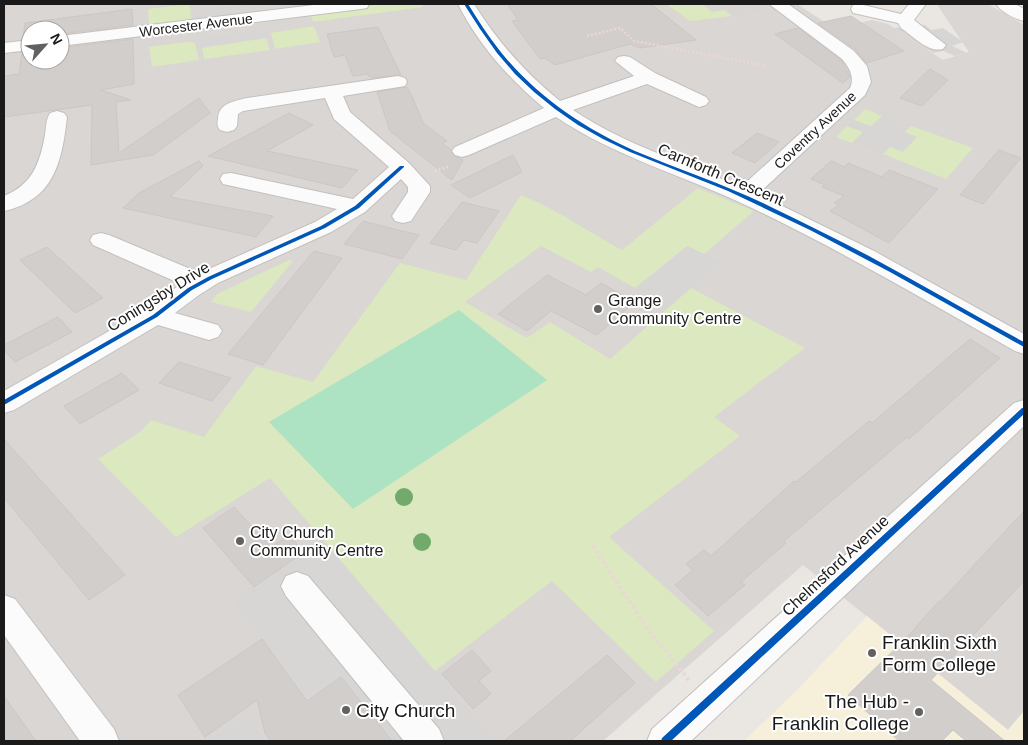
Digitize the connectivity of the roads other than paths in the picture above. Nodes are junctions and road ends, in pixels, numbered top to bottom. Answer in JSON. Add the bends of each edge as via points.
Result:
{"nodes":[{"id":1,"x":361,"y":4,"type":"edge"},
{"id":2,"x":466,"y":4,"type":"edge"},
{"id":3,"x":777,"y":4,"type":"edge"},
{"id":4,"x":918,"y":4,"type":"edge"},
{"id":5,"x":1004,"y":4,"type":"edge"},
{"id":6,"x":859,"y":9,"type":"dead end"},
{"id":7,"x":1024,"y":16,"type":"edge"},
{"id":8,"x":905,"y":20,"type":"junction"},
{"id":9,"x":311,"y":22,"type":"dead end"},
{"id":10,"x":193,"y":31,"type":"junction"},
{"id":11,"x":70,"y":41,"type":"edge"},
{"id":12,"x":20,"y":46,"type":"edge"},
{"id":13,"x":937,"y":46,"type":"dead end"},
{"id":14,"x":4,"y":48,"type":"edge"},
{"id":15,"x":70,"y":53,"type":"edge"},
{"id":16,"x":624,"y":61,"type":"dead end"},
{"id":17,"x":648,"y":77,"type":"junction"},
{"id":18,"x":398,"y":82,"type":"dead end"},
{"id":19,"x":331,"y":91,"type":"junction"},
{"id":20,"x":700,"y":101,"type":"dead end"},
{"id":21,"x":556,"y":109,"type":"junction"},
{"id":22,"x":57,"y":118,"type":"dead end"},
{"id":23,"x":227,"y":126,"type":"dead end"},
{"id":24,"x":462,"y":151,"type":"road end"},
{"id":25,"x":405,"y":171,"type":"junction"},
{"id":26,"x":231,"y":179,"type":"dead end"},
{"id":27,"x":744,"y":196,"type":"junction"},
{"id":28,"x":4,"y":204,"type":"edge"},
{"id":29,"x":356,"y":207,"type":"junction"},
{"id":30,"x":404,"y":216,"type":"dead end"},
{"id":31,"x":101,"y":240,"type":"dead end"},
{"id":32,"x":201,"y":283,"type":"junction"},
{"id":33,"x":155,"y":316,"type":"junction"},
{"id":34,"x":209,"y":331,"type":"dead end"},
{"id":35,"x":1024,"y":344,"type":"edge"},
{"id":36,"x":4,"y":403,"type":"edge"},
{"id":37,"x":1024,"y":410,"type":"edge"},
{"id":38,"x":297,"y":586,"type":"dead end"},
{"id":39,"x":4,"y":610,"type":"edge"},
{"id":40,"x":101,"y":741,"type":"edge"},
{"id":41,"x":426,"y":741,"type":"edge"},
{"id":42,"x":665,"y":741,"type":"edge"}],
"edges":[{"from":1,"to":10,"type":"street","name":"Worcester Avenue"},
{"from":2,"to":21,"type":"street","name":"Carnforth Crescent","via":[[504,61]]},
{"from":3,"to":27,"type":"street","name":"Coventry Avenue","via":[[848,55],[858,66],[862,82],[858,91]]},
{"from":4,"to":8,"type":"street"},
{"from":5,"to":7,"type":"street"},
{"from":6,"to":8,"type":"street"},
{"from":8,"to":13,"type":"street"},
{"from":9,"to":10,"type":"street"},
{"from":10,"to":11,"type":"street","name":"Worcester Avenue"},
{"from":10,"to":15,"type":"street"},
{"from":12,"to":14,"type":"street"},
{"from":16,"to":17,"type":"street"},
{"from":17,"to":20,"type":"street"},
{"from":17,"to":21,"type":"street"},
{"from":18,"to":19,"type":"street"},
{"from":19,"to":23,"type":"street","via":[[236,107],[228,112]]},
{"from":19,"to":25,"type":"street","via":[[341,115]]},
{"from":21,"to":24,"type":"street"},
{"from":21,"to":27,"type":"street","name":"Carnforth Crescent","via":[[612,142]]},
{"from":22,"to":28,"type":"street","via":[[49,166],[39,183],[27,194]]},
{"from":25,"to":29,"type":"street","name":"Coningsby Drive"},
{"from":25,"to":30,"type":"street","via":[[419,186],[419,192]]},
{"from":26,"to":29,"type":"street"},
{"from":27,"to":35,"type":"street","name":"Carnforth Crescent","via":[[855,251]]},
{"from":29,"to":32,"type":"street","name":"Coningsby Drive","via":[[323,227]]},
{"from":31,"to":32,"type":"street","name":"Coningsby Drive"},
{"from":32,"to":33,"type":"street","name":"Coningsby Drive"},
{"from":33,"to":34,"type":"street","name":"Coningsby Drive"},
{"from":33,"to":36,"type":"street","name":"Coningsby Drive"},
{"from":37,"to":42,"type":"street","name":"Chelmsford Avenue"},
{"from":38,"to":41,"type":"street"},
{"from":39,"to":40,"type":"street"}]}
